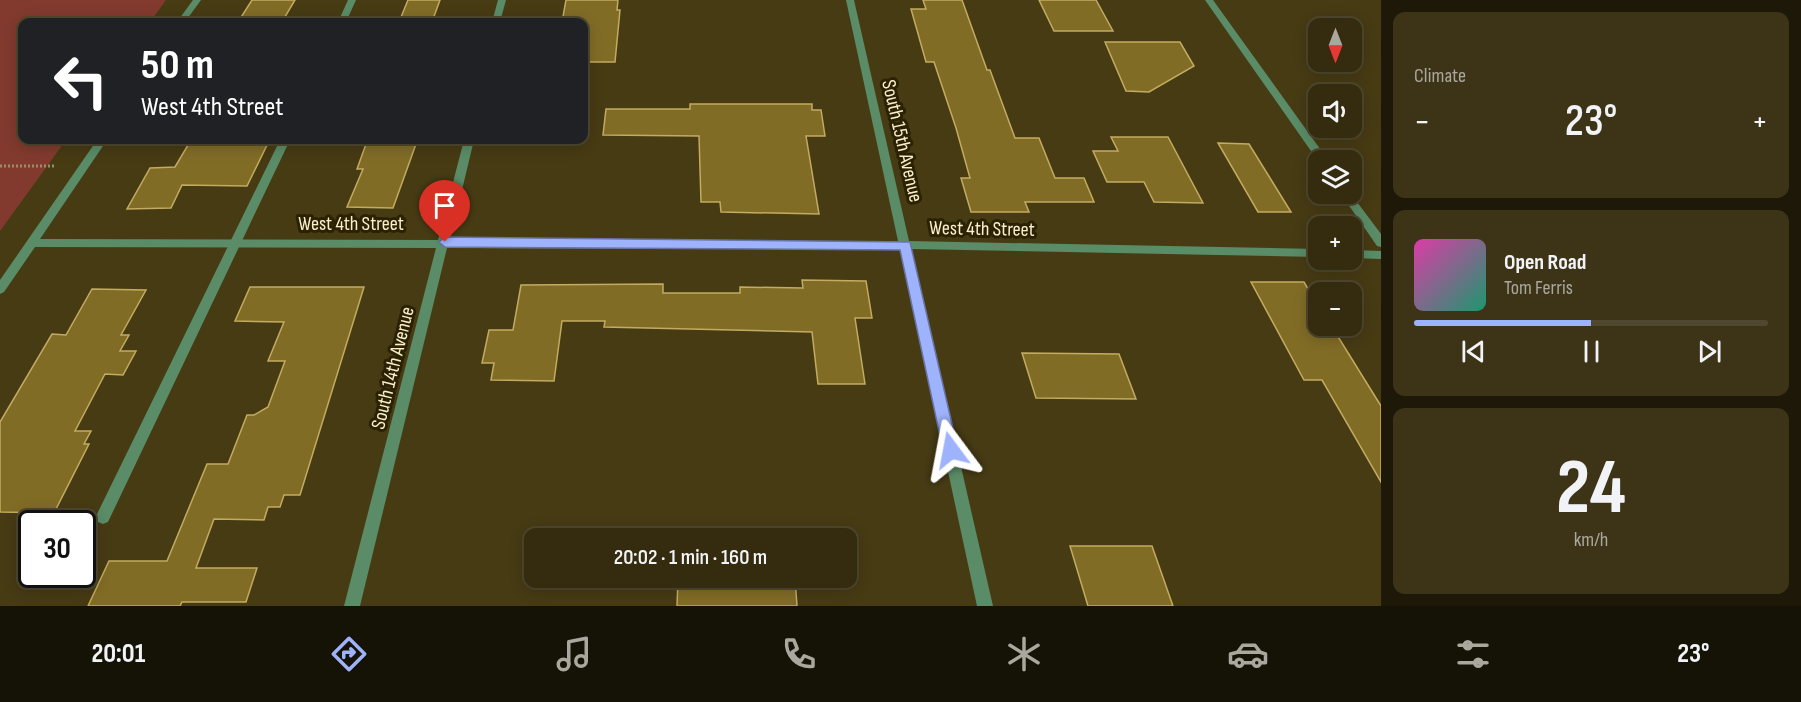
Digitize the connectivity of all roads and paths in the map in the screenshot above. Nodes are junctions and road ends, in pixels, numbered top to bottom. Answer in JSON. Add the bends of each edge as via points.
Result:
{"nodes":[{"id":1,"x":196,"y":0,"type":"edge"},
{"id":2,"x":352,"y":0,"type":"edge"},
{"id":3,"x":502,"y":0,"type":"edge"},
{"id":4,"x":850,"y":0,"type":"edge"},
{"id":5,"x":1209,"y":0,"type":"edge"},
{"id":6,"x":184,"y":18,"type":"edge"},
{"id":7,"x":344,"y":18,"type":"edge"},
{"id":8,"x":497,"y":18,"type":"edge"},
{"id":9,"x":99,"y":144,"type":"edge"},
{"id":10,"x":283,"y":144,"type":"edge"},
{"id":11,"x":468,"y":144,"type":"edge"},
{"id":12,"x":1316,"y":150,"type":"edge"},
{"id":13,"x":0,"y":166,"type":"edge"},
{"id":14,"x":55,"y":166,"type":"dead end"},
{"id":15,"x":1353,"y":204,"type":"edge"},
{"id":16,"x":445,"y":242,"type":"junction"},
{"id":17,"x":32,"y":243,"type":"junction"},
{"id":18,"x":235,"y":243,"type":"junction"},
{"id":19,"x":1381,"y":243,"type":"edge"},
{"id":20,"x":905,"y":245,"type":"junction"},
{"id":21,"x":1308,"y":254,"type":"edge"},
{"id":22,"x":1362,"y":254,"type":"edge"},
{"id":23,"x":1381,"y":255,"type":"edge"},
{"id":24,"x":0,"y":289,"type":"edge"},
{"id":25,"x":103,"y":517,"type":"dead end"},
{"id":26,"x":352,"y":606,"type":"edge"},
{"id":27,"x":985,"y":606,"type":"edge"}],
"edges":[{"from":1,"to":6,"type":"street"},
{"from":2,"to":7,"type":"street"},
{"from":3,"to":8,"type":"street"},
{"from":4,"to":20,"type":"street","name":"South 15th Avenue"},
{"from":5,"to":12,"type":"street"},
{"from":9,"to":17,"type":"street"},
{"from":10,"to":18,"type":"street"},
{"from":11,"to":16,"type":"street","name":"South 14th Avenue"},
{"from":13,"to":14,"type":"path"},
{"from":15,"to":19,"type":"street"},
{"from":16,"to":18,"type":"street","name":"West 4th Street"},
{"from":16,"to":20,"type":"street","name":"West 4th Street"},
{"from":16,"to":26,"type":"street","name":"South 14th Avenue"},
{"from":17,"to":18,"type":"street","name":"West 4th Street"},
{"from":17,"to":24,"type":"street"},
{"from":18,"to":25,"type":"street"},
{"from":20,"to":21,"type":"street","name":"West 4th Street"},
{"from":20,"to":27,"type":"street","name":"South 15th Avenue"},
{"from":22,"to":23,"type":"street"}]}
